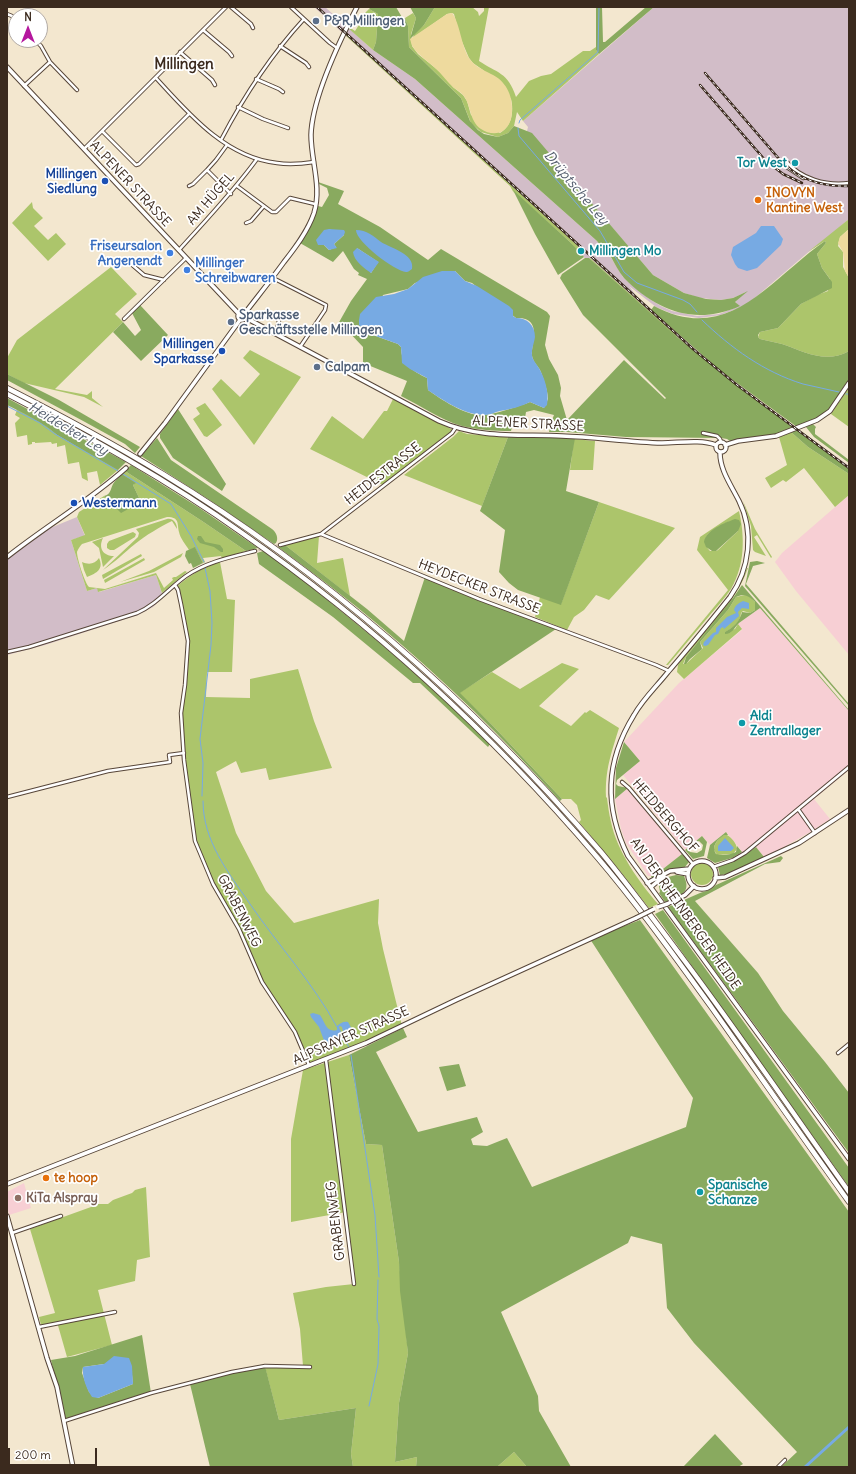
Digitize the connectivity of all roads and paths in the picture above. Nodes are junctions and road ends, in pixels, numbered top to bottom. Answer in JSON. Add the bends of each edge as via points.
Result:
{"nodes":[{"id":1,"x":226,"y":7,"type":"edge"},
{"id":2,"x":231,"y":7,"type":"edge"},
{"id":3,"x":291,"y":7,"type":"edge"},
{"id":4,"x":357,"y":7,"type":"edge"},
{"id":5,"x":304,"y":19,"type":"junction"},
{"id":6,"x":253,"y":28,"type":"dead end"},
{"id":7,"x":203,"y":30,"type":"junction"},
{"id":8,"x":280,"y":46,"type":"junction"},
{"id":9,"x":42,"y":48,"type":"edge"},
{"id":10,"x":337,"y":48,"type":"junction"},
{"id":11,"x":180,"y":52,"type":"junction"},
{"id":12,"x":232,"y":56,"type":"dead end"},
{"id":13,"x":50,"y":62,"type":"junction"},
{"id":14,"x":7,"y":67,"type":"edge"},
{"id":15,"x":309,"y":67,"type":"dead end"},
{"id":16,"x":156,"y":78,"type":"junction"},
{"id":17,"x":256,"y":79,"type":"junction"},
{"id":18,"x":215,"y":85,"type":"dead end"},
{"id":19,"x":24,"y":86,"type":"junction"},
{"id":20,"x":77,"y":90,"type":"dead end"},
{"id":21,"x":282,"y":92,"type":"dead end"},
{"id":22,"x":238,"y":107,"type":"junction"},
{"id":23,"x":189,"y":114,"type":"junction"},
{"id":24,"x":288,"y":128,"type":"dead end"},
{"id":25,"x":102,"y":131,"type":"junction"},
{"id":26,"x":221,"y":140,"type":"junction"},
{"id":27,"x":227,"y":145,"type":"junction"},
{"id":28,"x":83,"y":149,"type":"junction"},
{"id":29,"x":257,"y":159,"type":"junction"},
{"id":30,"x":786,"y":161,"type":"dead end"},
{"id":31,"x":314,"y":162,"type":"junction"},
{"id":32,"x":782,"y":164,"type":"dead end"},
{"id":33,"x":207,"y":170,"type":"junction"},
{"id":34,"x":807,"y":177,"type":"junction"},
{"id":35,"x":849,"y":183,"type":"edge"},
{"id":36,"x":189,"y":186,"type":"dead end"},
{"id":37,"x":237,"y":186,"type":"junction"},
{"id":38,"x":231,"y":194,"type":"junction"},
{"id":39,"x":315,"y":204,"type":"junction"},
{"id":40,"x":264,"y":206,"type":"junction"},
{"id":41,"x":246,"y":223,"type":"dead end"},
{"id":42,"x":179,"y":250,"type":"junction"},
{"id":43,"x":186,"y":258,"type":"junction"},
{"id":44,"x":130,"y":263,"type":"dead end"},
{"id":45,"x":273,"y":278,"type":"junction"},
{"id":46,"x":164,"y":280,"type":"junction"},
{"id":47,"x":245,"y":313,"type":"junction"},
{"id":48,"x":239,"y":314,"type":"junction"},
{"id":49,"x":276,"y":314,"type":"dead end"},
{"id":50,"x":246,"y":318,"type":"junction"},
{"id":51,"x":124,"y":320,"type":"dead end"},
{"id":52,"x":240,"y":320,"type":"junction"},
{"id":53,"x":274,"y":334,"type":"junction"},
{"id":54,"x":300,"y":347,"type":"junction"},
{"id":55,"x":849,"y":383,"type":"edge"},
{"id":56,"x":7,"y":388,"type":"edge"},
{"id":57,"x":7,"y":394,"type":"edge"},
{"id":58,"x":456,"y":427,"type":"junction"},
{"id":59,"x":703,"y":433,"type":"dead end"},
{"id":60,"x":721,"y":442,"type":"junction"},
{"id":61,"x":716,"y":445,"type":"junction"},
{"id":62,"x":725,"y":445,"type":"junction"},
{"id":63,"x":720,"y":453,"type":"junction"},
{"id":64,"x":140,"y":454,"type":"dead end"},
{"id":65,"x":126,"y":468,"type":"dead end"},
{"id":66,"x":321,"y":534,"type":"junction"},
{"id":67,"x":280,"y":545,"type":"tunnel mouth"},
{"id":68,"x":255,"y":551,"type":"tunnel mouth"},
{"id":69,"x":7,"y":557,"type":"edge"},
{"id":70,"x":175,"y":585,"type":"junction"},
{"id":71,"x":7,"y":652,"type":"edge"},
{"id":72,"x":669,"y":671,"type":"junction"},
{"id":73,"x":184,"y":753,"type":"junction"},
{"id":74,"x":849,"y":767,"type":"edge"},
{"id":75,"x":622,"y":782,"type":"dead end"},
{"id":76,"x":7,"y":797,"type":"edge"},
{"id":77,"x":798,"y":809,"type":"junction"},
{"id":78,"x":849,"y":810,"type":"edge"},
{"id":79,"x":816,"y":833,"type":"junction"},
{"id":80,"x":693,"y":864,"type":"junction"},
{"id":81,"x":713,"y":867,"type":"junction"},
{"id":82,"x":689,"y":869,"type":"junction"},
{"id":83,"x":688,"y":874,"type":"junction"},
{"id":84,"x":715,"y":878,"type":"junction"},
{"id":85,"x":647,"y":883,"type":"junction"},
{"id":86,"x":694,"y":886,"type":"junction"},
{"id":87,"x":651,"y":887,"type":"junction"},
{"id":88,"x":849,"y":1044,"type":"edge"},
{"id":89,"x":838,"y":1053,"type":"dead end"},
{"id":90,"x":326,"y":1060,"type":"junction"},
{"id":91,"x":309,"y":1066,"type":"junction"},
{"id":92,"x":849,"y":1160,"type":"edge"},
{"id":93,"x":7,"y":1184,"type":"edge"},
{"id":94,"x":849,"y":1192,"type":"edge"},
{"id":95,"x":849,"y":1202,"type":"edge"},
{"id":96,"x":7,"y":1216,"type":"edge"},
{"id":97,"x":61,"y":1216,"type":"dead end"},
{"id":98,"x":8,"y":1223,"type":"edge"},
{"id":99,"x":12,"y":1234,"type":"junction"},
{"id":100,"x":354,"y":1284,"type":"dead end"},
{"id":101,"x":115,"y":1312,"type":"dead end"},
{"id":102,"x":39,"y":1327,"type":"junction"},
{"id":103,"x":310,"y":1367,"type":"dead end"},
{"id":104,"x":64,"y":1421,"type":"junction"},
{"id":105,"x":785,"y":1460,"type":"dead end"},
{"id":106,"x":73,"y":1467,"type":"edge"},
{"id":107,"x":778,"y":1467,"type":"edge"}],
"edges":[{"from":1,"to":7,"type":"street"},
{"from":2,"to":6,"type":"street"},
{"from":3,"to":5,"type":"street"},
{"from":4,"to":10,"type":"street"},
{"from":5,"to":8,"type":"street"},
{"from":5,"to":10,"type":"street"},
{"from":7,"to":11,"type":"street"},
{"from":7,"to":12,"type":"street"},
{"from":8,"to":15,"type":"street"},
{"from":8,"to":17,"type":"street"},
{"from":9,"to":13,"type":"street"},
{"from":10,"to":31,"type":"street","via":[[312,123]]},
{"from":11,"to":16,"type":"street"},
{"from":11,"to":18,"type":"street"},
{"from":13,"to":19,"type":"street"},
{"from":13,"to":20,"type":"street"},
{"from":14,"to":19,"type":"street","name":"ALPENER STRASSE"},
{"from":16,"to":23,"type":"street"},
{"from":16,"to":25,"type":"street"},
{"from":17,"to":21,"type":"street"},
{"from":17,"to":22,"type":"street"},
{"from":19,"to":28,"type":"street","name":"ALPENER STRASSE"},
{"from":22,"to":24,"type":"street"},
{"from":22,"to":26,"type":"street"},
{"from":23,"to":25,"type":"street","via":[[136,165]]},
{"from":23,"to":26,"type":"street"},
{"from":25,"to":28,"type":"street"},
{"from":26,"to":27,"type":"street"},
{"from":27,"to":29,"type":"street"},
{"from":27,"to":33,"type":"street"},
{"from":28,"to":42,"type":"street","name":"ALPENER STRASSE"},
{"from":29,"to":31,"type":"street","via":[[283,164]]},
{"from":29,"to":37,"type":"street","name":"AM HÜGEL"},
{"from":30,"to":34,"type":"street"},
{"from":31,"to":39,"type":"street"},
{"from":32,"to":34,"type":"street","via":[[803,178]]},
{"from":33,"to":36,"type":"street"},
{"from":33,"to":38,"type":"street"},
{"from":34,"to":35,"type":"street","via":[[829,183]]},
{"from":37,"to":38,"type":"street","name":"AM HÜGEL"},
{"from":37,"to":40,"type":"street"},
{"from":38,"to":42,"type":"street","name":"AM HÜGEL"},
{"from":39,"to":40,"type":"street","via":[[292,198],[274,213]]},
{"from":39,"to":45,"type":"street","via":[[308,227]]},
{"from":40,"to":41,"type":"street"},
{"from":42,"to":43,"type":"street","name":"ALPENER STRASSE"},
{"from":43,"to":46,"type":"street"},
{"from":43,"to":48,"type":"street","name":"ALPENER STRASSE"},
{"from":44,"to":46,"type":"street","via":[[144,275]]},
{"from":45,"to":47,"type":"street"},
{"from":45,"to":54,"type":"street","via":[[326,305]]},
{"from":46,"to":51,"type":"street"},
{"from":47,"to":48,"type":"street"},
{"from":47,"to":50,"type":"street"},
{"from":48,"to":52,"type":"street"},
{"from":49,"to":53,"type":"street","via":[[279,322]]},
{"from":50,"to":52,"type":"street"},
{"from":50,"to":53,"type":"street","name":"ALPENER STRASSE"},
{"from":52,"to":64,"type":"street"},
{"from":53,"to":54,"type":"street","name":"ALPENER STRASSE"},
{"from":54,"to":58,"type":"street","name":"ALPENER STRASSE"},
{"from":55,"to":62,"type":"street","via":[[830,411],[817,420],[776,436]]},
{"from":56,"to":94,"type":"highway","via":[[77,424],[156,470],[246,528],[372,623],[453,696],[542,786],[602,854],[654,919]]},
{"from":57,"to":95,"type":"highway","via":[[142,468],[246,535],[370,629],[433,685],[489,739],[599,859],[717,1016]]},
{"from":58,"to":61,"type":"street","name":"ALPENER STRASSE","via":[[484,434]]},
{"from":58,"to":66,"type":"street","name":"HEIDESTRASSE","via":[[452,433]]},
{"from":59,"to":60,"type":"street","via":[[717,436]]},
{"from":60,"to":61,"type":"street"},
{"from":60,"to":62,"type":"street"},
{"from":61,"to":63,"type":"street","via":[[716,450]]},
{"from":62,"to":63,"type":"street","via":[[725,451]]},
{"from":63,"to":72,"type":"street","name":"AN DER RHEINBERGER HEIDE","via":[[722,467],[745,517],[748,542],[746,560],[740,580],[732,594]]},
{"from":65,"to":69,"type":"street"},
{"from":66,"to":67,"type":"street"},
{"from":66,"to":72,"type":"street","name":"HEYDECKER STRASSE","via":[[479,599]]},
{"from":68,"to":70,"type":"street","via":[[203,567]]},
{"from":70,"to":71,"type":"street","via":[[152,605],[137,613],[34,646]]},
{"from":70,"to":73,"type":"street","name":"GRABENWEG","via":[[188,641],[181,712]]},
{"from":72,"to":85,"type":"street","name":"AN DER RHEINBERGER HEIDE","via":[[643,701],[626,728],[617,746],[611,778],[612,806],[617,830],[628,856]]},
{"from":73,"to":76,"type":"street","via":[[169,755],[170,762],[108,771]]},
{"from":73,"to":91,"type":"street","name":"GRABENWEG","via":[[195,841],[213,884],[239,929],[262,982],[295,1032]]},
{"from":74,"to":77,"type":"street"},
{"from":75,"to":80,"type":"street","name":"HEIDBERGHOF"},
{"from":77,"to":79,"type":"street"},
{"from":77,"to":81,"type":"street","via":[[745,853]]},
{"from":78,"to":79,"type":"street","name":"ALPSRAYER STRASSE"},
{"from":79,"to":84,"type":"street","name":"ALPSRAYER STRASSE","via":[[728,876]]},
{"from":80,"to":81,"type":"street","via":[[704,861]]},
{"from":80,"to":82,"type":"street"},
{"from":81,"to":84,"type":"street"},
{"from":82,"to":83,"type":"street"},
{"from":82,"to":85,"type":"street","via":[[670,871]]},
{"from":83,"to":86,"type":"street"},
{"from":83,"to":87,"type":"street","via":[[668,874]]},
{"from":84,"to":86,"type":"street","name":"ALPSRAYER STRASSE","via":[[708,887]]},
{"from":85,"to":87,"type":"street","name":"AN DER RHEINBERGER HEIDE"},
{"from":86,"to":90,"type":"street","name":"ALPSRAYER STRASSE","bridge":true,"via":[[685,895],[667,904]]},
{"from":87,"to":92,"type":"street","name":"AN DER RHEINBERGER HEIDE"},
{"from":88,"to":89,"type":"street"},
{"from":90,"to":91,"type":"street","name":"ALPSRAYER STRASSE"},
{"from":90,"to":100,"type":"street","name":"GRABENWEG"},
{"from":91,"to":93,"type":"street","name":"ALPSRAYER STRASSE"},
{"from":96,"to":98,"type":"street"},
{"from":97,"to":99,"type":"street"},
{"from":98,"to":99,"type":"street"},
{"from":99,"to":102,"type":"street"},
{"from":101,"to":102,"type":"street"},
{"from":102,"to":104,"type":"street"},
{"from":103,"to":104,"type":"street","via":[[265,1366],[232,1372],[151,1393]]},
{"from":104,"to":106,"type":"street"},
{"from":105,"to":107,"type":"street"}]}
